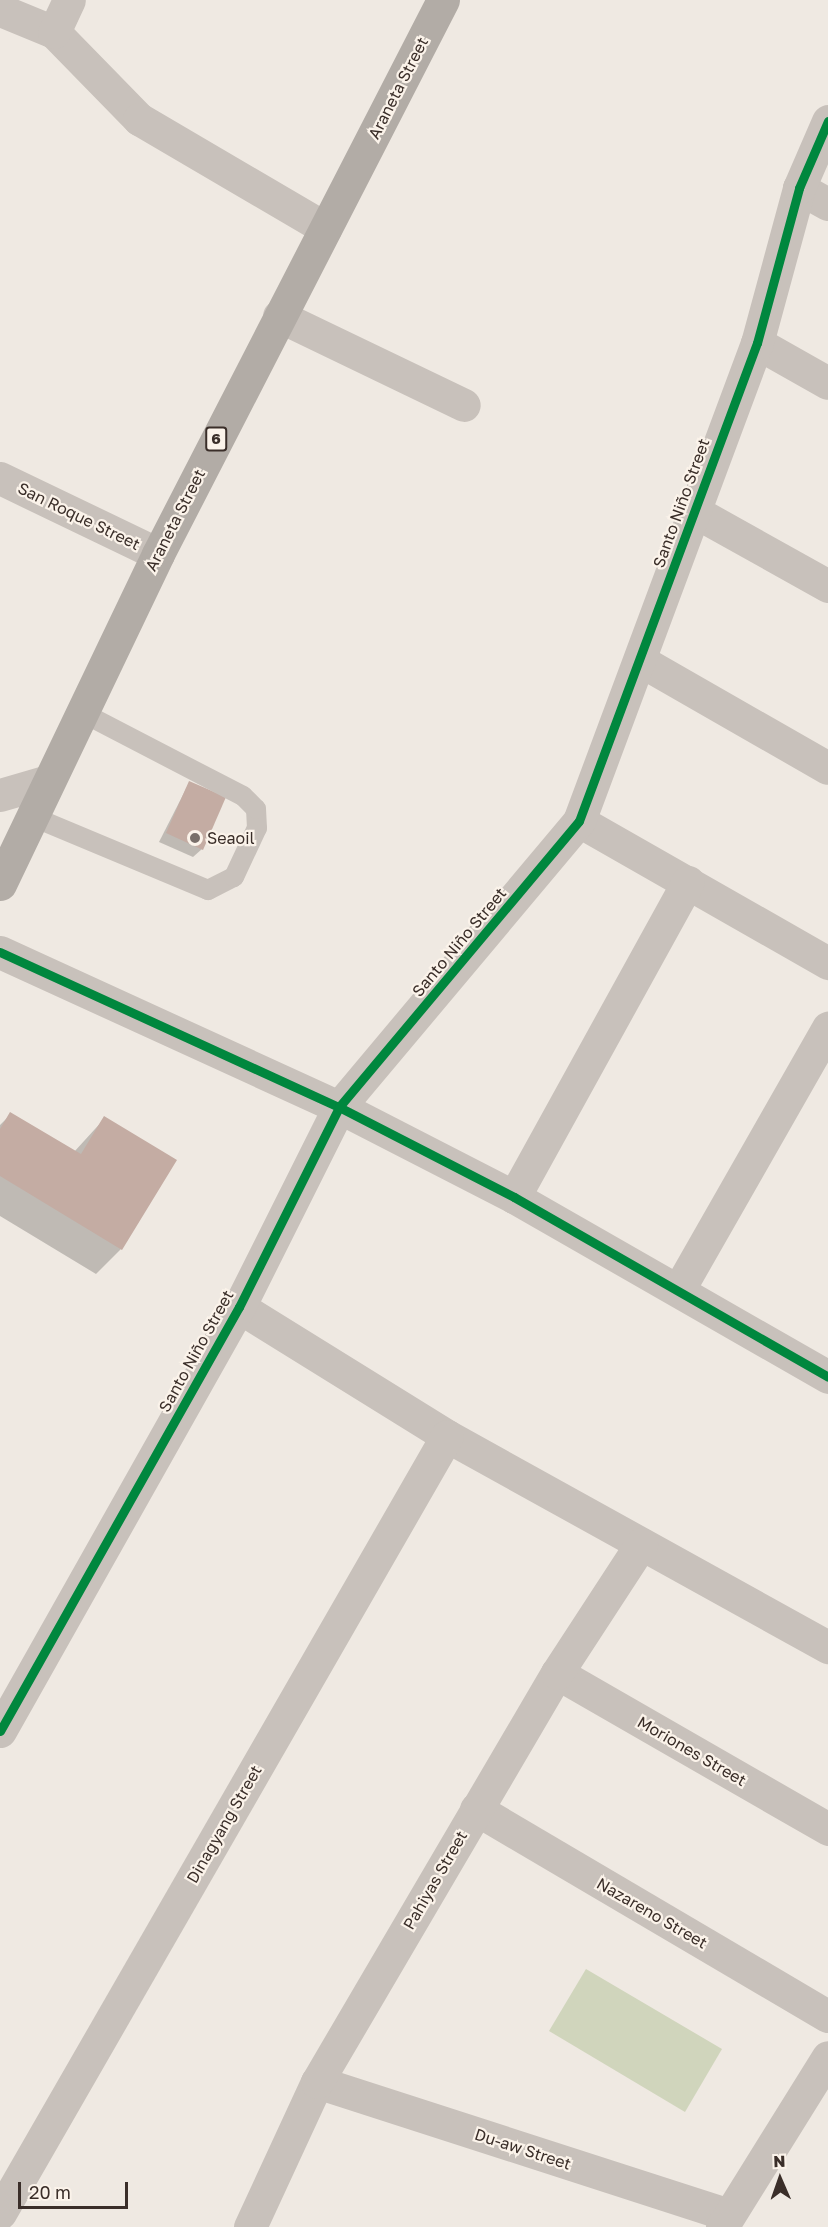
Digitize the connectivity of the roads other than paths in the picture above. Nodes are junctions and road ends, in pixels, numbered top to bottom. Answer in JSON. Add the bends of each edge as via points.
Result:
{"nodes":[{"id":1,"x":69,"y":0,"type":"edge"},
{"id":2,"x":443,"y":0,"type":"edge"},
{"id":3,"x":0,"y":10,"type":"edge"},
{"id":4,"x":54,"y":32,"type":"junction"},
{"id":5,"x":828,"y":121,"type":"edge"},
{"id":6,"x":799,"y":188,"type":"junction"},
{"id":7,"x":828,"y":204,"type":"edge"},
{"id":8,"x":325,"y":228,"type":"junction"},
{"id":9,"x":279,"y":316,"type":"junction"},
{"id":10,"x":757,"y":343,"type":"junction"},
{"id":11,"x":828,"y":383,"type":"edge"},
{"id":12,"x":464,"y":405,"type":"dead end"},
{"id":13,"x":0,"y":478,"type":"edge"},
{"id":14,"x":692,"y":510,"type":"junction"},
{"id":15,"x":158,"y":554,"type":"junction"},
{"id":16,"x":828,"y":586,"type":"edge"},
{"id":17,"x":641,"y":661,"type":"junction"},
{"id":18,"x":81,"y":712,"type":"junction"},
{"id":19,"x":828,"y":768,"type":"edge"},
{"id":20,"x":45,"y":782,"type":"junction"},
{"id":21,"x":0,"y":795,"type":"edge"},
{"id":22,"x":31,"y":816,"type":"junction"},
{"id":23,"x":579,"y":821,"type":"junction"},
{"id":24,"x":688,"y":882,"type":"junction"},
{"id":25,"x":0,"y":884,"type":"edge"},
{"id":26,"x":0,"y":952,"type":"edge"},
{"id":27,"x":828,"y":963,"type":"edge"},
{"id":28,"x":828,"y":1028,"type":"edge"},
{"id":29,"x":339,"y":1107,"type":"junction"},
{"id":30,"x":514,"y":1197,"type":"junction"},
{"id":31,"x":679,"y":1289,"type":"junction"},
{"id":32,"x":239,"y":1307,"type":"junction"},
{"id":33,"x":827,"y":1373,"type":"edge"},
{"id":34,"x":447,"y":1436,"type":"junction"},
{"id":35,"x":641,"y":1544,"type":"junction"},
{"id":36,"x":828,"y":1647,"type":"edge"},
{"id":37,"x":556,"y":1673,"type":"junction"},
{"id":38,"x":0,"y":1731,"type":"edge"},
{"id":39,"x":476,"y":1809,"type":"junction"},
{"id":40,"x":828,"y":1829,"type":"edge"},
{"id":41,"x":828,"y":2016,"type":"edge"},
{"id":42,"x":828,"y":2057,"type":"edge"},
{"id":43,"x":317,"y":2082,"type":"junction"},
{"id":44,"x":0,"y":2213,"type":"edge"},
{"id":45,"x":725,"y":2221,"type":"edge"},
{"id":46,"x":250,"y":2227,"type":"edge"}],
"edges":[{"from":1,"to":4,"type":"street"},
{"from":2,"to":8,"type":"highway","name":"Araneta Street","number":"6"},
{"from":3,"to":4,"type":"street"},
{"from":4,"to":8,"type":"street","via":[[139,119]]},
{"from":5,"to":6,"type":"street","name":"Santo Niño Street"},
{"from":6,"to":7,"type":"street"},
{"from":6,"to":10,"type":"street","name":"Santo Niño Street"},
{"from":8,"to":9,"type":"highway","name":"Araneta Street","number":"6"},
{"from":9,"to":12,"type":"street"},
{"from":9,"to":15,"type":"highway","name":"Araneta Street","number":"6"},
{"from":10,"to":11,"type":"street"},
{"from":10,"to":14,"type":"street","name":"Santo Niño Street"},
{"from":13,"to":15,"type":"street","name":"San Roque Street"},
{"from":14,"to":16,"type":"street"},
{"from":14,"to":17,"type":"street","name":"Santo Niño Street"},
{"from":15,"to":18,"type":"highway","name":"Araneta Street","number":"6"},
{"from":17,"to":19,"type":"street"},
{"from":17,"to":23,"type":"street","name":"Santo Niño Street"},
{"from":18,"to":20,"type":"highway","name":"Araneta Street","number":"6"},
{"from":18,"to":22,"type":"lane","via":[[243,796],[256,809],[257,828],[238,868],[223,886],[208,890]]},
{"from":20,"to":21,"type":"street"},
{"from":20,"to":22,"type":"highway","name":"Araneta Street","number":"6"},
{"from":22,"to":25,"type":"highway","name":"Araneta Street","number":"6"},
{"from":23,"to":24,"type":"street"},
{"from":23,"to":29,"type":"street","name":"Santo Niño Street"},
{"from":24,"to":27,"type":"street"},
{"from":24,"to":30,"type":"street"},
{"from":26,"to":29,"type":"street"},
{"from":28,"to":31,"type":"street"},
{"from":29,"to":30,"type":"street"},
{"from":29,"to":32,"type":"street","name":"Santo Niño Street"},
{"from":30,"to":31,"type":"street"},
{"from":31,"to":33,"type":"street"},
{"from":32,"to":34,"type":"street"},
{"from":32,"to":38,"type":"street","name":"Santo Niño Street"},
{"from":34,"to":35,"type":"street"},
{"from":34,"to":44,"type":"street","name":"Dinagyang Street"},
{"from":35,"to":36,"type":"street"},
{"from":35,"to":37,"type":"street","name":"Pahiyas Street"},
{"from":37,"to":39,"type":"street","name":"Pahiyas Street"},
{"from":37,"to":40,"type":"street","name":"Moriones Street"},
{"from":39,"to":41,"type":"street","name":"Nazareno Street"},
{"from":39,"to":43,"type":"street","name":"Pahiyas Street"},
{"from":42,"to":45,"type":"street"},
{"from":43,"to":45,"type":"street","name":"Du-aw Street"},
{"from":43,"to":46,"type":"street","name":"Pahiyas Street"}]}
